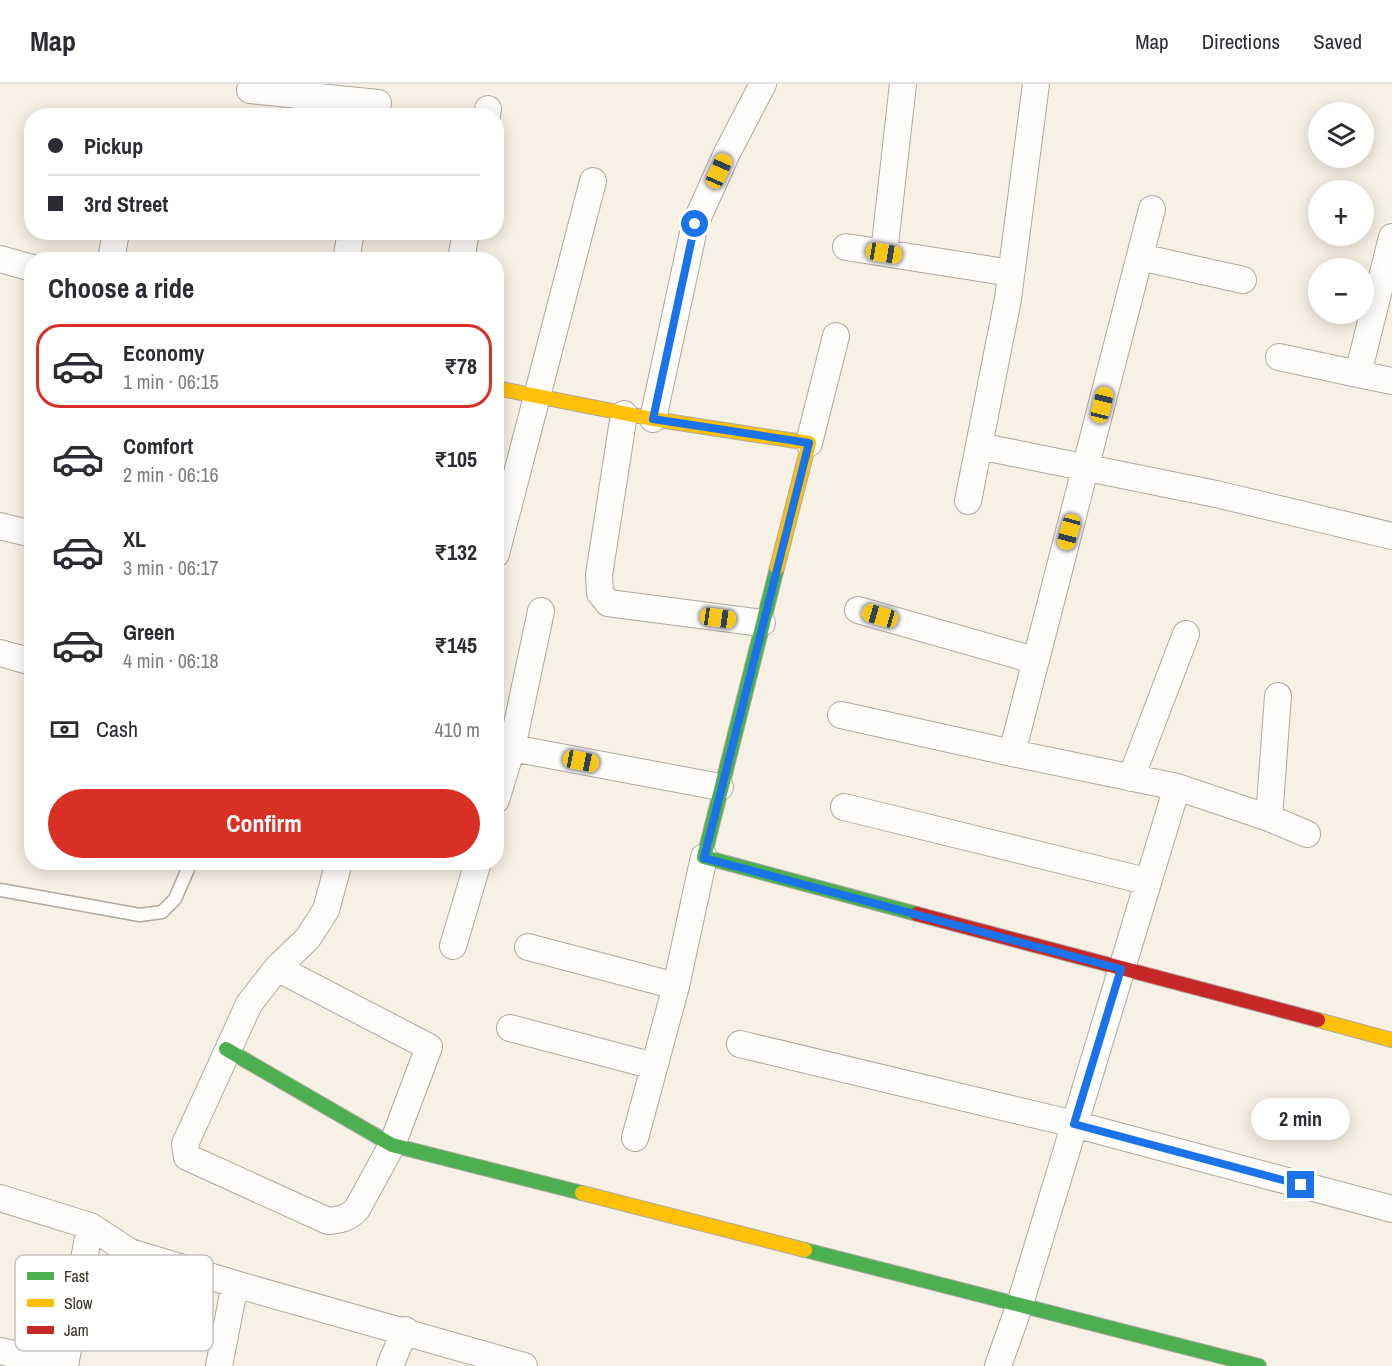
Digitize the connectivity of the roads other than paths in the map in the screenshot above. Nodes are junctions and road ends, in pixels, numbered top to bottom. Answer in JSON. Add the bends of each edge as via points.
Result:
{"nodes":[{"id":1,"x":763,"y":84,"type":"edge"},
{"id":2,"x":903,"y":84,"type":"edge"},
{"id":3,"x":1036,"y":84,"type":"edge"},
{"id":4,"x":250,"y":90,"type":"dead end"},
{"id":5,"x":379,"y":101,"type":"edge"},
{"id":6,"x":593,"y":181,"type":"dead end"},
{"id":7,"x":1152,"y":208,"type":"dead end"},
{"id":8,"x":1392,"y":237,"type":"edge"},
{"id":9,"x":846,"y":247,"type":"dead end"},
{"id":10,"x":884,"y":253,"type":"junction"},
{"id":11,"x":1140,"y":257,"type":"junction"},
{"id":12,"x":0,"y":259,"type":"edge"},
{"id":13,"x":24,"y":265,"type":"edge"},
{"id":14,"x":1011,"y":273,"type":"junction"},
{"id":15,"x":1244,"y":280,"type":"dead end"},
{"id":16,"x":836,"y":336,"type":"dead end"},
{"id":17,"x":1279,"y":357,"type":"dead end"},
{"id":18,"x":1358,"y":374,"type":"junction"},
{"id":19,"x":1392,"y":381,"type":"edge"},
{"id":20,"x":504,"y":390,"type":"edge"},
{"id":21,"x":537,"y":397,"type":"junction"},
{"id":22,"x":624,"y":414,"type":"junction"},
{"id":23,"x":653,"y":419,"type":"junction"},
{"id":24,"x":809,"y":443,"type":"junction"},
{"id":25,"x":979,"y":446,"type":"junction"},
{"id":26,"x":1086,"y":468,"type":"junction"},
{"id":27,"x":968,"y":501,"type":"dead end"},
{"id":28,"x":504,"y":523,"type":"edge"},
{"id":29,"x":0,"y":526,"type":"edge"},
{"id":30,"x":24,"y":532,"type":"edge"},
{"id":31,"x":1392,"y":536,"type":"edge"},
{"id":32,"x":858,"y":610,"type":"dead end"},
{"id":33,"x":541,"y":611,"type":"dead end"},
{"id":34,"x":762,"y":624,"type":"junction"},
{"id":35,"x":1186,"y":634,"type":"dead end"},
{"id":36,"x":0,"y":653,"type":"edge"},
{"id":37,"x":24,"y":660,"type":"edge"},
{"id":38,"x":1034,"y":660,"type":"junction"},
{"id":39,"x":1278,"y":696,"type":"dead end"},
{"id":40,"x":842,"y":715,"type":"dead end"},
{"id":41,"x":504,"y":746,"type":"edge"},
{"id":42,"x":1012,"y":753,"type":"junction"},
{"id":43,"x":1131,"y":778,"type":"junction"},
{"id":44,"x":720,"y":787,"type":"junction"},
{"id":45,"x":1177,"y":787,"type":"junction"},
{"id":46,"x":844,"y":807,"type":"dead end"},
{"id":47,"x":1269,"y":818,"type":"junction"},
{"id":48,"x":1307,"y":834,"type":"dead end"},
{"id":49,"x":704,"y":858,"type":"junction"},
{"id":50,"x":188,"y":870,"type":"edge"},
{"id":51,"x":337,"y":870,"type":"edge"},
{"id":52,"x":476,"y":870,"type":"edge"},
{"id":53,"x":1146,"y":881,"type":"junction"},
{"id":54,"x":0,"y":890,"type":"edge"},
{"id":55,"x":453,"y":946,"type":"dead end"},
{"id":56,"x":528,"y":947,"type":"dead end"},
{"id":57,"x":276,"y":968,"type":"junction"},
{"id":58,"x":1121,"y":969,"type":"junction"},
{"id":59,"x":676,"y":986,"type":"junction"},
{"id":60,"x":510,"y":1028,"type":"dead end"},
{"id":61,"x":1392,"y":1040,"type":"edge"},
{"id":62,"x":740,"y":1044,"type":"dead end"},
{"id":63,"x":226,"y":1049,"type":"junction"},
{"id":64,"x":654,"y":1066,"type":"junction"},
{"id":65,"x":1074,"y":1124,"type":"junction"},
{"id":66,"x":635,"y":1138,"type":"dead end"},
{"id":67,"x":392,"y":1145,"type":"junction"},
{"id":68,"x":0,"y":1198,"type":"edge"},
{"id":69,"x":1392,"y":1209,"type":"edge"},
{"id":70,"x":90,"y":1226,"type":"junction"},
{"id":71,"x":85,"y":1255,"type":"edge"},
{"id":72,"x":140,"y":1255,"type":"edge"},
{"id":73,"x":213,"y":1277,"type":"edge"},
{"id":74,"x":235,"y":1284,"type":"junction"},
{"id":75,"x":1020,"y":1305,"type":"junction"},
{"id":76,"x":405,"y":1330,"type":"junction"},
{"id":77,"x":68,"y":1351,"type":"edge"},
{"id":78,"x":0,"y":1352,"type":"edge"},
{"id":79,"x":65,"y":1366,"type":"edge"},
{"id":80,"x":219,"y":1366,"type":"edge"},
{"id":81,"x":390,"y":1366,"type":"edge"},
{"id":82,"x":524,"y":1366,"type":"edge"},
{"id":83,"x":998,"y":1366,"type":"edge"},
{"id":84,"x":1259,"y":1366,"type":"edge"}],
"edges":[{"from":1,"to":23,"type":"street","via":[[695,224]]},
{"from":2,"to":10,"type":"street"},
{"from":3,"to":14,"type":"street"},
{"from":4,"to":5,"type":"street"},
{"from":6,"to":21,"type":"street"},
{"from":7,"to":11,"type":"street"},
{"from":8,"to":18,"type":"street"},
{"from":9,"to":10,"type":"street"},
{"from":10,"to":14,"type":"street"},
{"from":11,"to":15,"type":"street"},
{"from":11,"to":26,"type":"street"},
{"from":12,"to":13,"type":"street"},
{"from":14,"to":25,"type":"street"},
{"from":16,"to":24,"type":"street"},
{"from":17,"to":18,"type":"street"},
{"from":18,"to":19,"type":"street"},
{"from":20,"to":21,"type":"street"},
{"from":21,"to":22,"type":"street"},
{"from":21,"to":28,"type":"street"},
{"from":22,"to":23,"type":"street"},
{"from":22,"to":34,"type":"street","via":[[599,575],[600,592],[608,603]]},
{"from":23,"to":24,"type":"street"},
{"from":24,"to":34,"type":"street"},
{"from":25,"to":26,"type":"street"},
{"from":25,"to":27,"type":"street"},
{"from":26,"to":31,"type":"street"},
{"from":26,"to":38,"type":"street"},
{"from":29,"to":30,"type":"street"},
{"from":32,"to":38,"type":"street"},
{"from":33,"to":41,"type":"street"},
{"from":34,"to":44,"type":"street"},
{"from":35,"to":43,"type":"street"},
{"from":36,"to":37,"type":"street"},
{"from":38,"to":42,"type":"street"},
{"from":39,"to":47,"type":"street"},
{"from":40,"to":42,"type":"street"},
{"from":41,"to":44,"type":"street"},
{"from":42,"to":43,"type":"street"},
{"from":43,"to":45,"type":"street"},
{"from":44,"to":49,"type":"street"},
{"from":45,"to":47,"type":"street"},
{"from":45,"to":53,"type":"street"},
{"from":46,"to":53,"type":"street"},
{"from":47,"to":48,"type":"street"},
{"from":49,"to":58,"type":"street"},
{"from":49,"to":59,"type":"street"},
{"from":50,"to":54,"type":"lane","via":[[175,899],[162,912],[140,915]]},
{"from":51,"to":57,"type":"street","via":[[326,910],[308,938]]},
{"from":52,"to":55,"type":"street"},
{"from":53,"to":58,"type":"street"},
{"from":56,"to":59,"type":"street"},
{"from":57,"to":63,"type":"street","via":[[249,1004]]},
{"from":57,"to":67,"type":"street","via":[[429,1047]]},
{"from":58,"to":61,"type":"street"},
{"from":58,"to":65,"type":"street"},
{"from":59,"to":64,"type":"street"},
{"from":60,"to":64,"type":"street"},
{"from":62,"to":65,"type":"street"},
{"from":63,"to":67,"type":"street"},
{"from":63,"to":67,"type":"street","via":[[185,1144],[187,1157],[328,1221],[351,1215],[357,1209]]},
{"from":64,"to":66,"type":"street"},
{"from":65,"to":69,"type":"street"},
{"from":65,"to":75,"type":"street"},
{"from":67,"to":75,"type":"street"},
{"from":68,"to":70,"type":"street"},
{"from":70,"to":71,"type":"street"},
{"from":70,"to":72,"type":"street"},
{"from":73,"to":74,"type":"street"},
{"from":74,"to":76,"type":"street"},
{"from":74,"to":80,"type":"street"},
{"from":75,"to":83,"type":"street"},
{"from":75,"to":84,"type":"street"},
{"from":76,"to":81,"type":"street"},
{"from":76,"to":82,"type":"street"},
{"from":77,"to":79,"type":"street"},
{"from":78,"to":79,"type":"street"}]}
